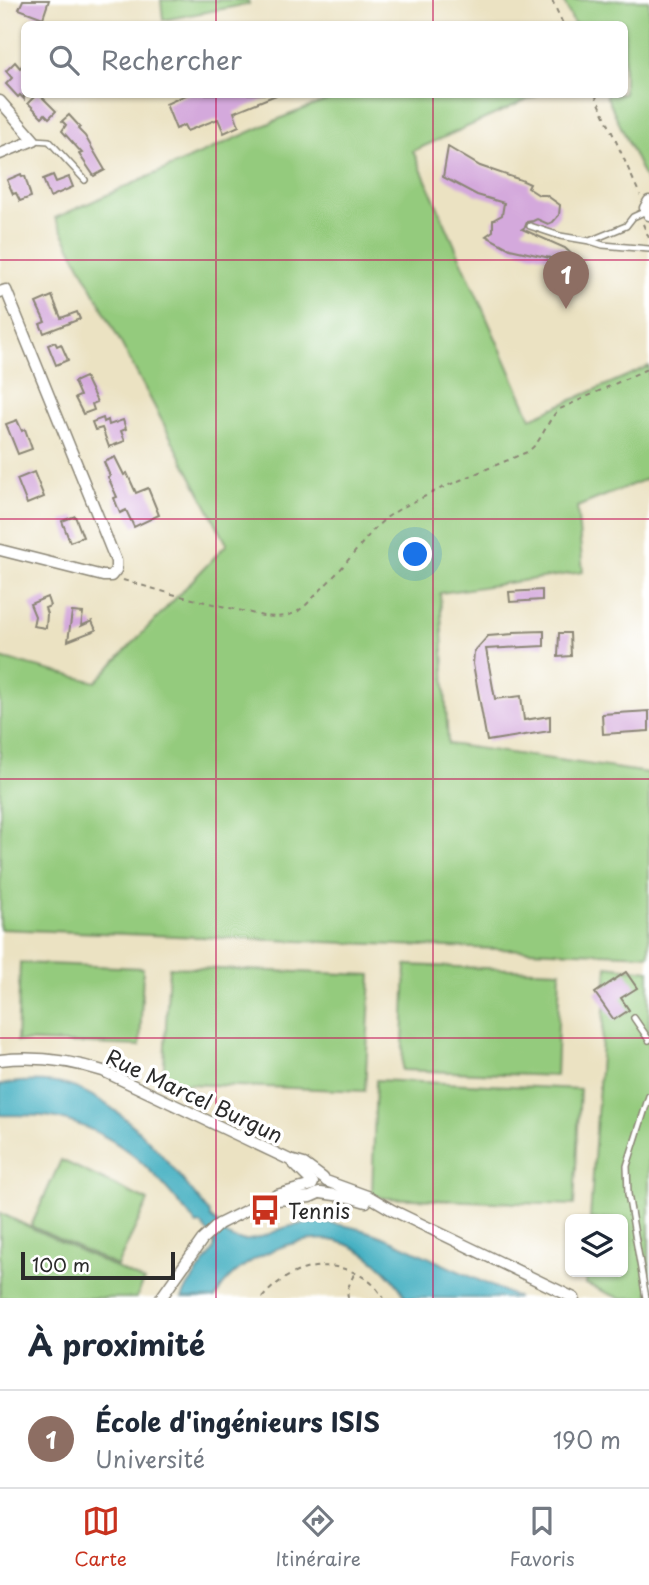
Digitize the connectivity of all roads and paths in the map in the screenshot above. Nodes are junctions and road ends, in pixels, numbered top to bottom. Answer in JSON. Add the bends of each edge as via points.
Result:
{"nodes":[{"id":1,"x":552,"y":0,"type":"edge"},
{"id":2,"x":562,"y":21,"type":"edge"},
{"id":3,"x":596,"y":98,"type":"edge"},
{"id":4,"x":0,"y":101,"type":"edge"},
{"id":5,"x":34,"y":140,"type":"junction"},
{"id":6,"x":0,"y":154,"type":"edge"},
{"id":7,"x":85,"y":180,"type":"dead end"},
{"id":8,"x":648,"y":208,"type":"edge"},
{"id":9,"x":530,"y":226,"type":"dead end"},
{"id":10,"x":590,"y":241,"type":"junction"},
{"id":11,"x":649,"y":249,"type":"edge"},
{"id":12,"x":3,"y":291,"type":"edge"},
{"id":13,"x":649,"y":368,"type":"edge"},
{"id":14,"x":0,"y":550,"type":"edge"},
{"id":15,"x":114,"y":574,"type":"junction"},
{"id":16,"x":634,"y":1018,"type":"dead end"},
{"id":17,"x":649,"y":1040,"type":"edge"},
{"id":18,"x":0,"y":1060,"type":"edge"},
{"id":19,"x":649,"y":1096,"type":"edge"},
{"id":20,"x":319,"y":1185,"type":"junction"},
{"id":21,"x":355,"y":1274,"type":"junction"},
{"id":22,"x":161,"y":1298,"type":"edge"},
{"id":23,"x":262,"y":1298,"type":"edge"},
{"id":24,"x":348,"y":1298,"type":"edge"},
{"id":25,"x":384,"y":1298,"type":"edge"},
{"id":26,"x":574,"y":1298,"type":"edge"},
{"id":27,"x":646,"y":1298,"type":"edge"}],
"edges":[{"from":1,"to":2,"type":"path"},
{"from":3,"to":8,"type":"path"},
{"from":4,"to":5,"type":"street"},
{"from":5,"to":6,"type":"street"},
{"from":5,"to":7,"type":"lane","via":[[49,141]]},
{"from":8,"to":10,"type":"lane","via":[[626,226]]},
{"from":9,"to":10,"type":"lane"},
{"from":10,"to":11,"type":"lane"},
{"from":12,"to":15,"type":"street","via":[[116,561]]},
{"from":13,"to":15,"type":"path","via":[[560,409],[527,452],[386,517],[315,597],[292,614],[269,617],[231,609],[126,582]]},
{"from":14,"to":15,"type":"street","via":[[103,576]]},
{"from":16,"to":17,"type":"lane"},
{"from":18,"to":20,"type":"street","name":"Rue Marcel Burgun","via":[[50,1059],[103,1071],[290,1160]]},
{"from":19,"to":27,"type":"lane","via":[[627,1166]]},
{"from":20,"to":22,"type":"street","via":[[310,1197],[267,1201],[219,1224],[202,1240]]},
{"from":20,"to":26,"type":"street","via":[[370,1197]]},
{"from":21,"to":23,"type":"path","via":[[332,1266],[311,1267],[288,1275]]},
{"from":21,"to":24,"type":"path"},
{"from":21,"to":25,"type":"path","via":[[371,1282]]}]}
